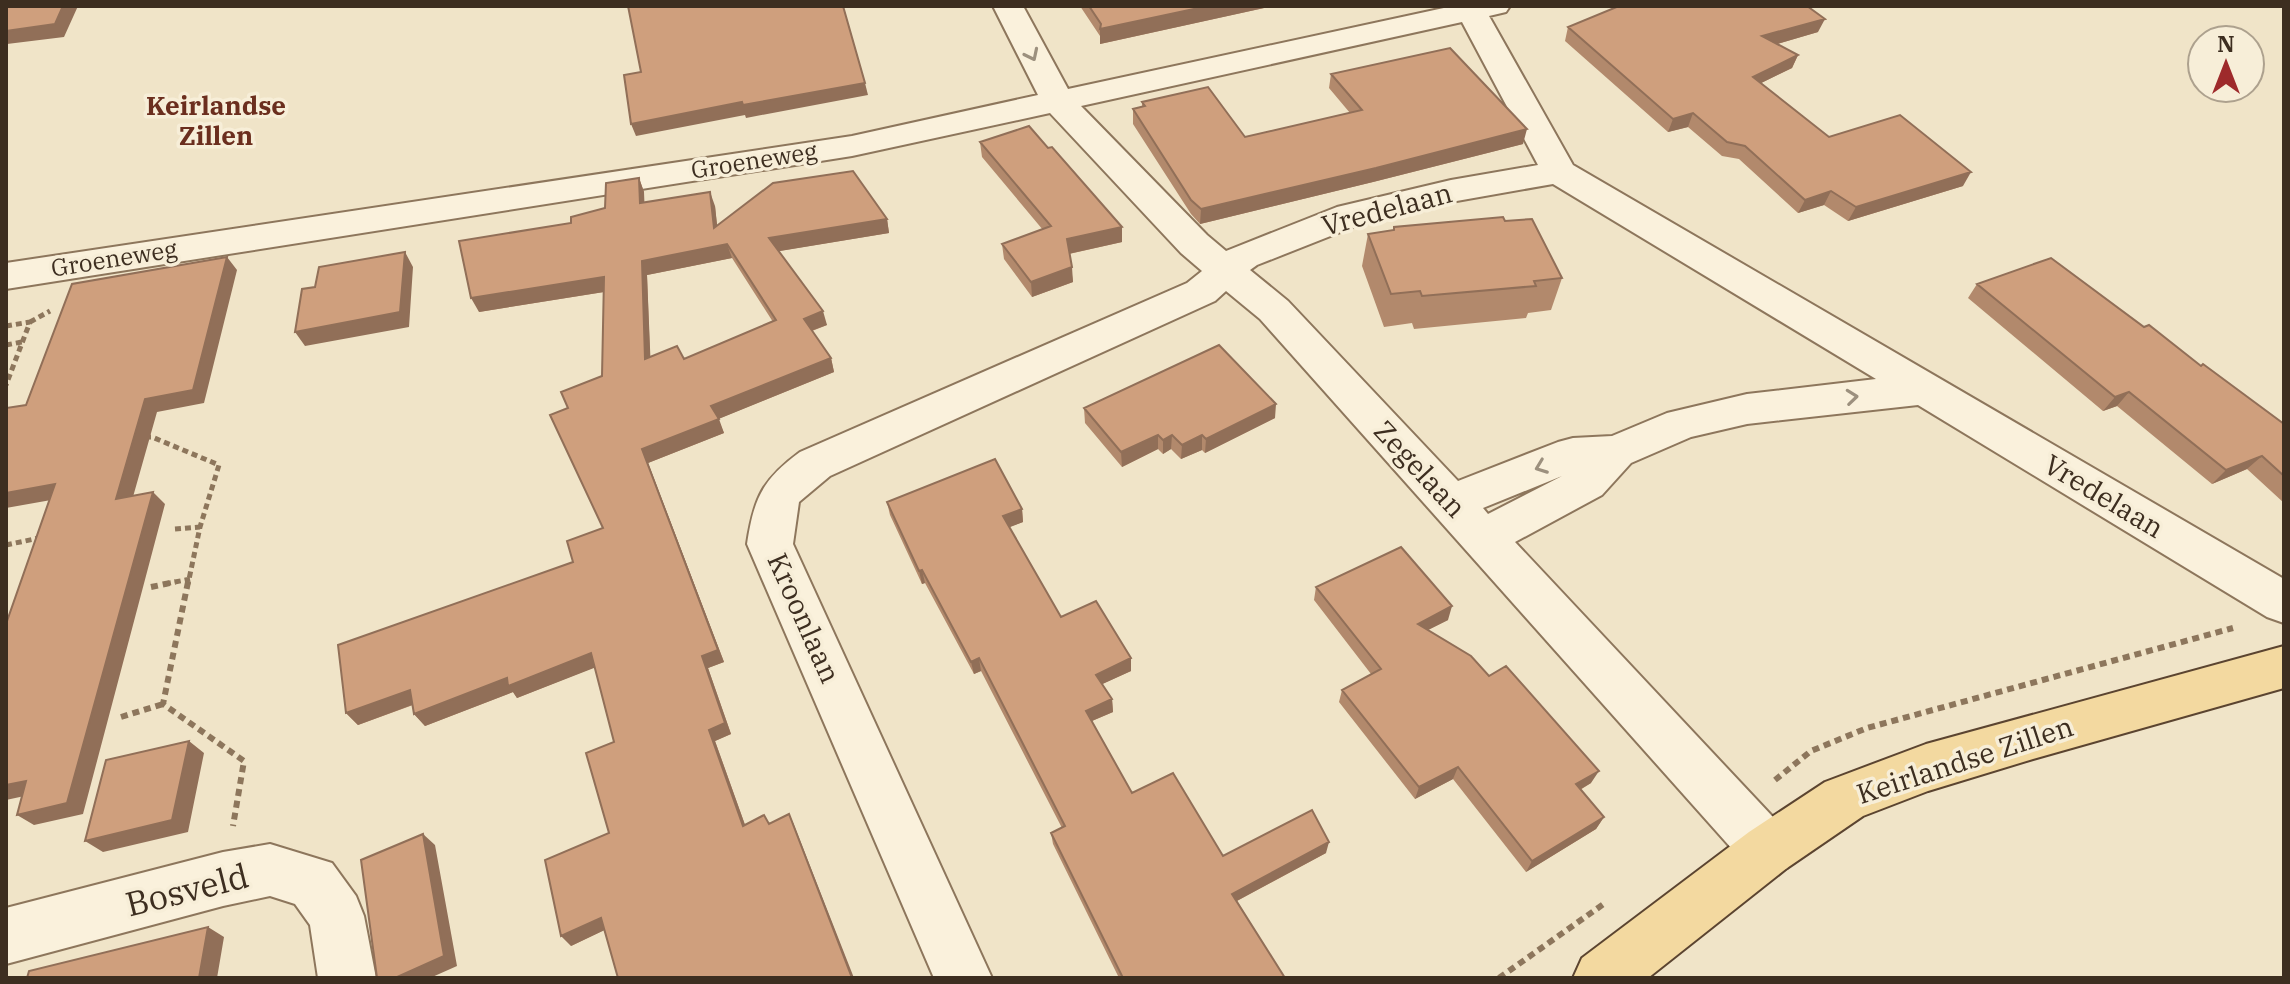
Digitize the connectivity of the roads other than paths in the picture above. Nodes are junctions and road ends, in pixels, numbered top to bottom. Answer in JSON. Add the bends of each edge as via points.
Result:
{"nodes":[{"id":1,"x":1008,"y":6,"type":"edge"},
{"id":2,"x":1483,"y":9,"type":"edge"},
{"id":3,"x":1058,"y":102,"type":"junction"},
{"id":4,"x":1559,"y":172,"type":"junction"},
{"id":5,"x":1224,"y":271,"type":"junction"},
{"id":6,"x":6,"y":276,"type":"edge"},
{"id":7,"x":1858,"y":349,"type":"junction"},
{"id":8,"x":1925,"y":389,"type":"junction"},
{"id":9,"x":1747,"y":409,"type":"junction"},
{"id":10,"x":1616,"y":452,"type":"junction"},
{"id":11,"x":1451,"y":502,"type":"junction"},
{"id":12,"x":1483,"y":538,"type":"junction"},
{"id":13,"x":2284,"y":603,"type":"edge"},
{"id":14,"x":2284,"y":667,"type":"edge"},
{"id":15,"x":1768,"y":850,"type":"junction"},
{"id":16,"x":6,"y":936,"type":"edge"},
{"id":17,"x":347,"y":978,"type":"edge"},
{"id":18,"x":963,"y":978,"type":"edge"},
{"id":19,"x":1602,"y":978,"type":"edge"}],
"edges":[{"from":1,"to":3,"type":"street","name":"Zegelaan","one_way":true},
{"from":2,"to":3,"type":"street","name":"Groeneweg"},
{"from":2,"to":4,"type":"street"},
{"from":3,"to":5,"type":"street","name":"Zegelaan"},
{"from":3,"to":6,"type":"street","name":"Groeneweg","via":[[852,146]]},
{"from":4,"to":5,"type":"street","name":"Vredelaan","via":[[1350,215],[1244,256]]},
{"from":4,"to":7,"type":"street","name":"Vredelaan"},
{"from":5,"to":11,"type":"street","name":"Zegelaan","via":[[1274,310]]},
{"from":5,"to":18,"type":"street","name":"Kroonlaan","via":[[1201,292],[815,464],[786,485],[776,500],[770,544]]},
{"from":7,"to":8,"type":"street","name":"Vredelaan"},
{"from":7,"to":9,"type":"street"},
{"from":9,"to":8,"type":"street","one_way":true},
{"from":8,"to":13,"type":"street","name":"Vredelaan"},
{"from":9,"to":10,"type":"street","via":[[1682,424]]},
{"from":10,"to":11,"type":"street","one_way":true,"via":[[1573,454]]},
{"from":10,"to":12,"type":"street","via":[[1587,483]]},
{"from":11,"to":12,"type":"street","name":"Zegelaan"},
{"from":12,"to":15,"type":"street","name":"Zegelaan"},
{"from":14,"to":15,"type":"main road","name":"Keirlandse Zillen","via":[[1926,768],[1844,799]]},
{"from":15,"to":19,"type":"main road","name":"Keirlandse Zillen"},
{"from":16,"to":17,"type":"street","name":"Bosveld","via":[[270,870],[313,882],[336,916]]}]}
